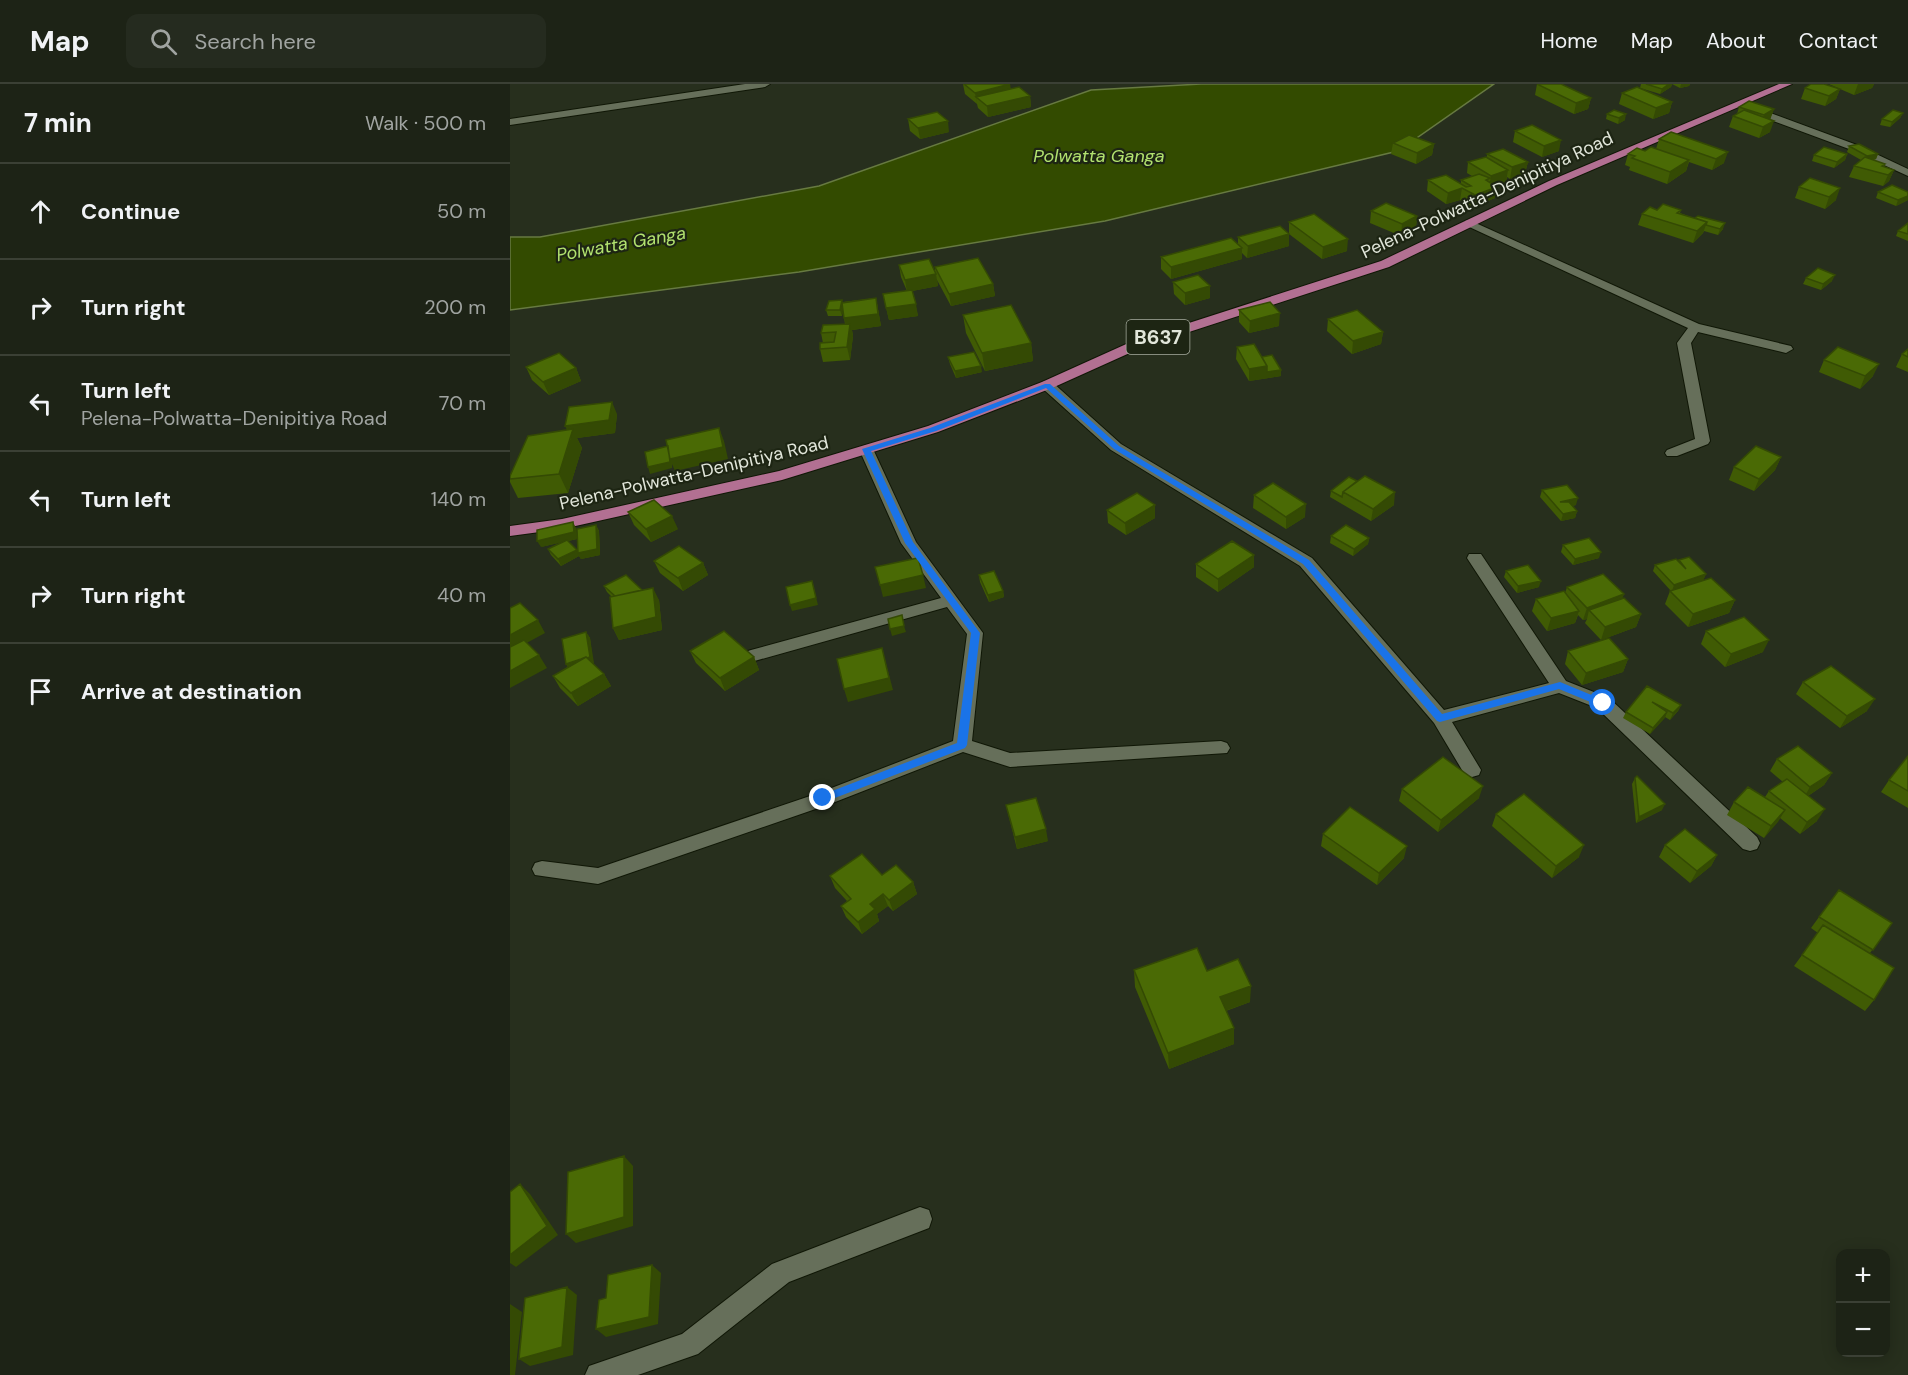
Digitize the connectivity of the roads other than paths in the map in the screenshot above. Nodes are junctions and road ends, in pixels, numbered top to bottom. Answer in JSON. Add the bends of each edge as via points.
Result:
{"nodes":[{"id":1,"x":765,"y":84,"type":"edge"},
{"id":2,"x":1787,"y":84,"type":"edge"},
{"id":3,"x":1737,"y":104,"type":"junction"},
{"id":4,"x":510,"y":122,"type":"edge"},
{"id":5,"x":1908,"y":173,"type":"edge"},
{"id":6,"x":1469,"y":223,"type":"junction"},
{"id":7,"x":1695,"y":327,"type":"junction"},
{"id":8,"x":1786,"y":349,"type":"dead end"},
{"id":9,"x":1047,"y":385,"type":"junction"},
{"id":10,"x":866,"y":449,"type":"junction"},
{"id":11,"x":1672,"y":453,"type":"dead end"},
{"id":12,"x":510,"y":531,"type":"edge"},
{"id":13,"x":1474,"y":558,"type":"dead end"},
{"id":14,"x":950,"y":601,"type":"junction"},
{"id":15,"x":751,"y":656,"type":"edge"},
{"id":16,"x":1560,"y":686,"type":"junction"},
{"id":17,"x":1440,"y":718,"type":"junction"},
{"id":18,"x":962,"y":745,"type":"junction"},
{"id":19,"x":1221,"y":748,"type":"dead end"},
{"id":20,"x":1472,"y":770,"type":"dead end"},
{"id":21,"x":1750,"y":843,"type":"dead end"},
{"id":22,"x":542,"y":869,"type":"dead end"},
{"id":23,"x":920,"y":1219,"type":"dead end"},
{"id":24,"x":598,"y":1375,"type":"edge"}],
"edges":[{"from":1,"to":4,"type":"street"},
{"from":2,"to":3,"type":"main road","name":"Pelena-Polwatta-Denipitiya Road","number":"B637"},
{"from":3,"to":5,"type":"street","via":[[1853,147]]},
{"from":3,"to":6,"type":"main road","name":"Pelena-Polwatta-Denipitiya Road","number":"B637"},
{"from":6,"to":7,"type":"street"},
{"from":6,"to":9,"type":"main road","name":"Pelena-Polwatta-Denipitiya Road","number":"B637","via":[[1385,264],[1138,344]]},
{"from":7,"to":8,"type":"street"},
{"from":7,"to":11,"type":"street","via":[[1683,343],[1703,441]]},
{"from":9,"to":10,"type":"main road","name":"Pelena-Polwatta-Denipitiya Road","number":"B637","via":[[933,429]]},
{"from":9,"to":17,"type":"street","via":[[1116,447],[1306,562]]},
{"from":10,"to":12,"type":"main road","name":"Pelena-Polwatta-Denipitiya Road","number":"B637","via":[[771,477],[562,524]]},
{"from":10,"to":14,"type":"street","via":[[909,543]]},
{"from":13,"to":16,"type":"street"},
{"from":14,"to":15,"type":"street"},
{"from":14,"to":18,"type":"street","via":[[975,633]]},
{"from":16,"to":17,"type":"street"},
{"from":16,"to":21,"type":"street","via":[[1603,703]]},
{"from":17,"to":20,"type":"street"},
{"from":18,"to":19,"type":"street","via":[[1010,760]]},
{"from":18,"to":22,"type":"street","via":[[598,876]]},
{"from":23,"to":24,"type":"street","via":[[781,1273],[689,1345]]}]}
